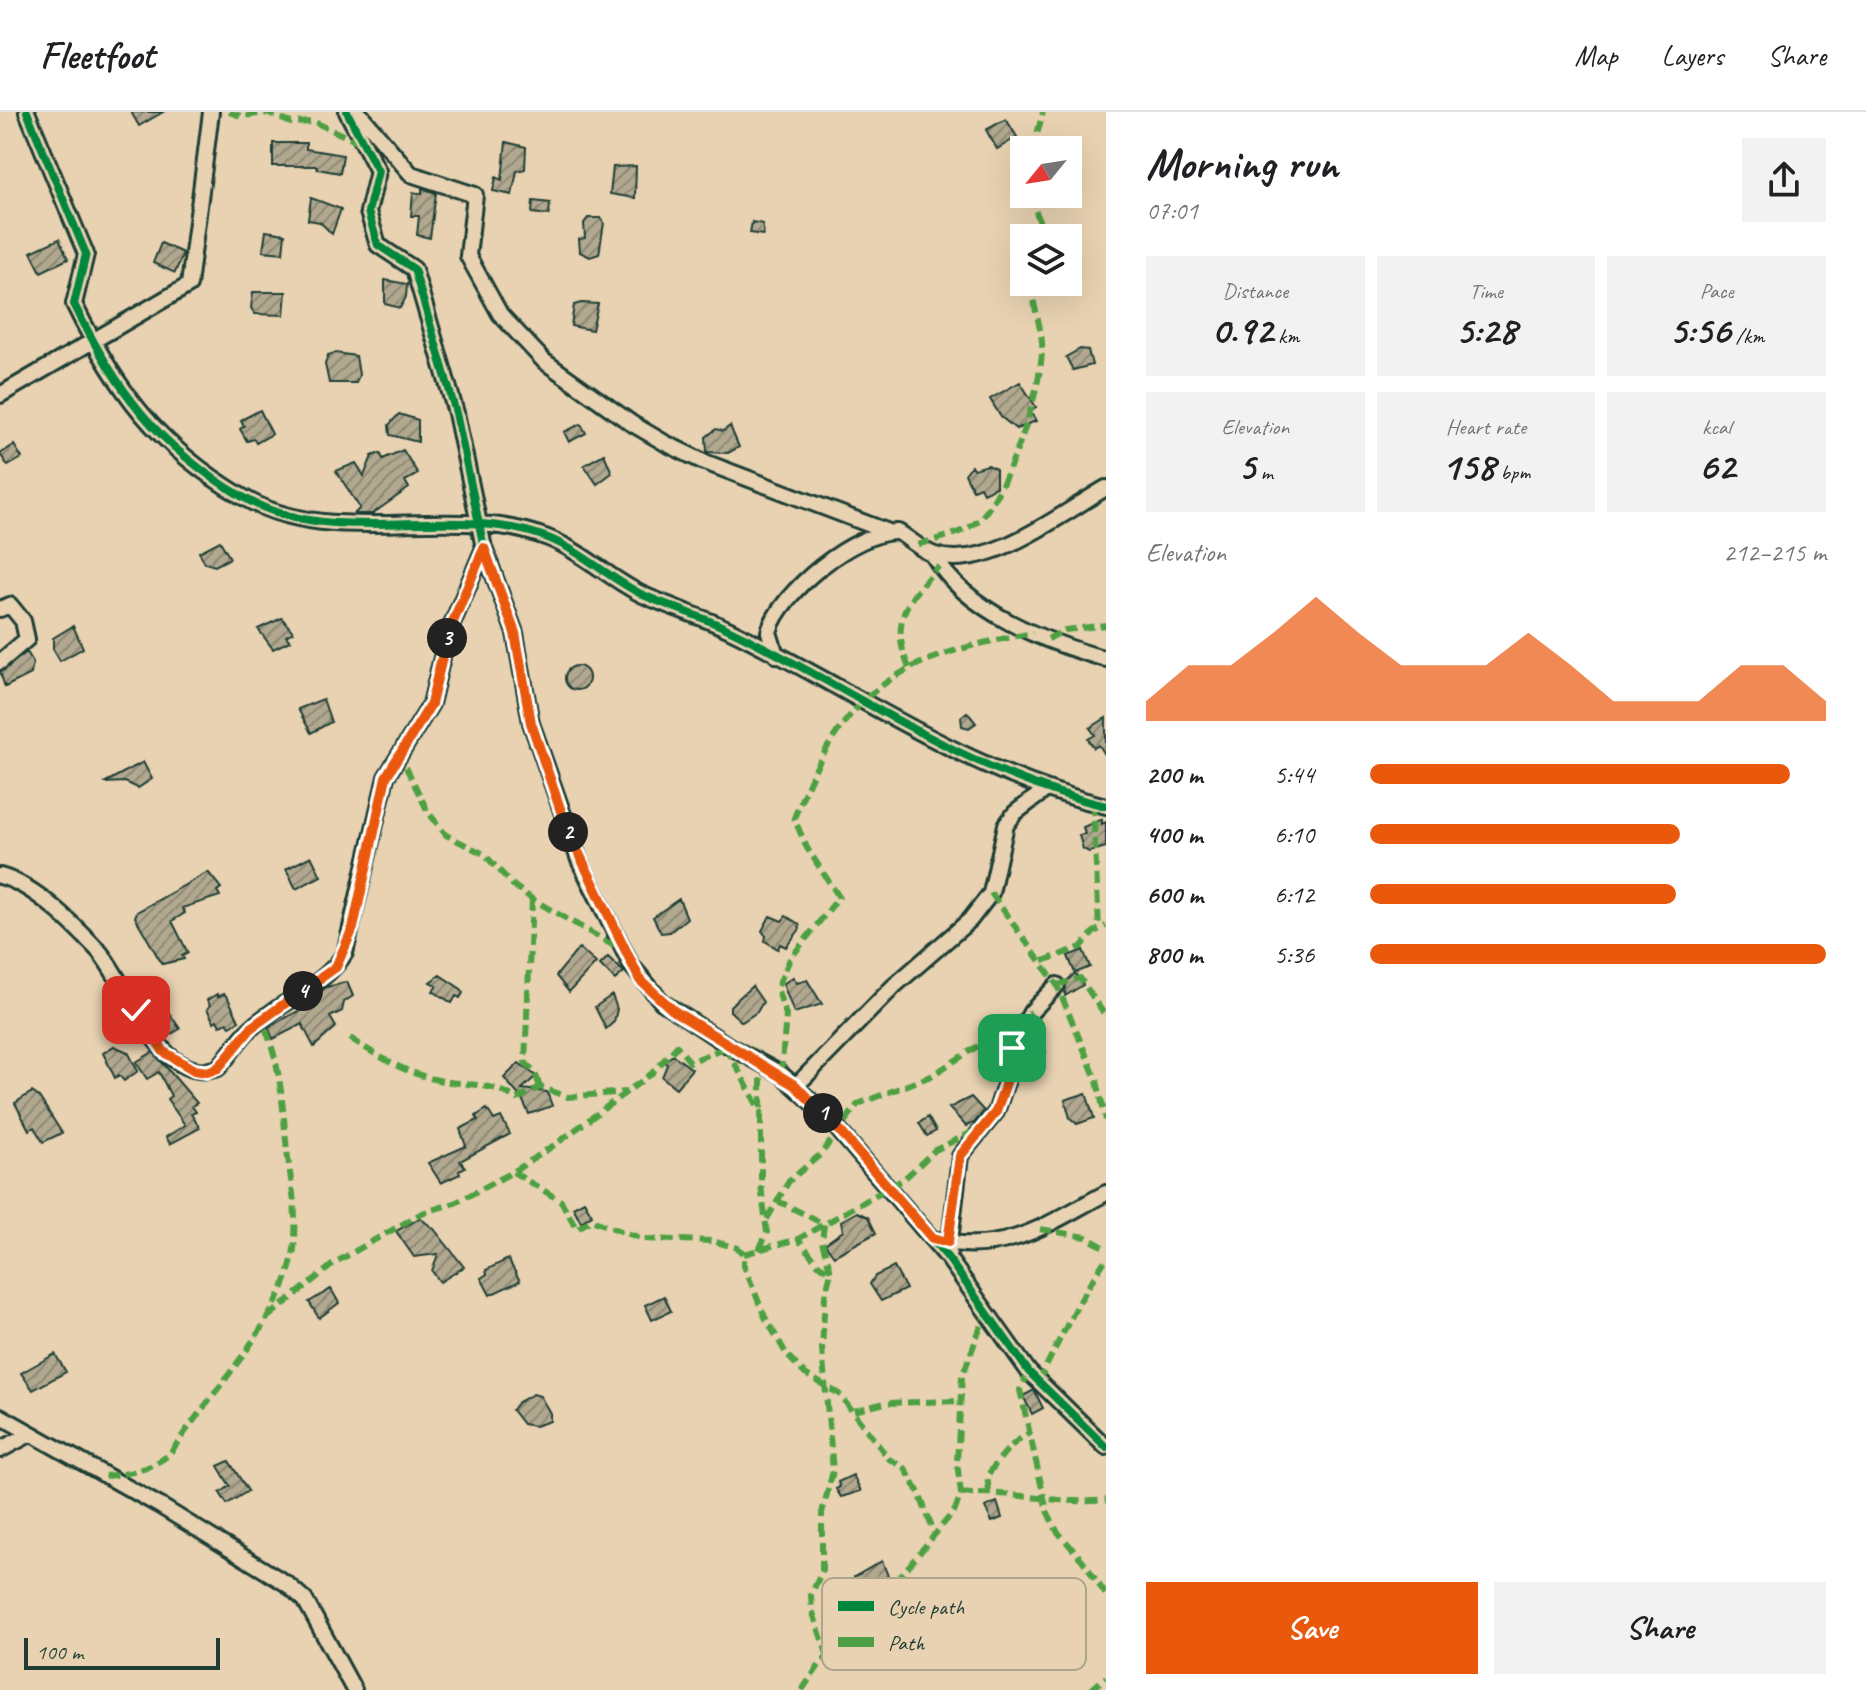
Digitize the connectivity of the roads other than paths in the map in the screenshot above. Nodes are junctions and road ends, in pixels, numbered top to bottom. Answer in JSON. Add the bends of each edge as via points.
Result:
{"nodes":[{"id":1,"x":27,"y":112,"type":"edge"},
{"id":2,"x":211,"y":112,"type":"edge"},
{"id":3,"x":347,"y":112,"type":"edge"},
{"id":4,"x":358,"y":112,"type":"edge"},
{"id":5,"x":93,"y":343,"type":"junction"},
{"id":6,"x":0,"y":395,"type":"edge"},
{"id":7,"x":1106,"y":488,"type":"edge"},
{"id":8,"x":478,"y":525,"type":"junction"},
{"id":9,"x":889,"y":532,"type":"junction"},
{"id":10,"x":484,"y":548,"type":"junction"},
{"id":11,"x":933,"y":555,"type":"junction"},
{"id":12,"x":0,"y":609,"type":"edge"},
{"id":13,"x":776,"y":655,"type":"junction"},
{"id":14,"x":1106,"y":659,"type":"edge"},
{"id":15,"x":0,"y":662,"type":"edge"},
{"id":16,"x":1044,"y":791,"type":"junction"},
{"id":17,"x":1106,"y":806,"type":"edge"},
{"id":18,"x":0,"y":876,"type":"edge"},
{"id":19,"x":1057,"y":985,"type":"dead end"},
{"id":20,"x":796,"y":1086,"type":"junction"},
{"id":21,"x":1106,"y":1193,"type":"edge"},
{"id":22,"x":948,"y":1250,"type":"junction"},
{"id":23,"x":0,"y":1416,"type":"edge"},
{"id":24,"x":30,"y":1434,"type":"junction"},
{"id":25,"x":1106,"y":1447,"type":"edge"},
{"id":26,"x":0,"y":1450,"type":"edge"},
{"id":27,"x":354,"y":1690,"type":"edge"}],
"edges":[{"from":1,"to":5,"type":"street","via":[[86,254],[74,304]]},
{"from":2,"to":5,"type":"street","via":[[189,285]]},
{"from":3,"to":8,"type":"street","via":[[378,171],[368,212],[378,245],[414,269],[460,427]]},
{"from":4,"to":9,"type":"street","via":[[411,174],[475,195],[468,256],[500,314],[544,361],[665,443]]},
{"from":5,"to":6,"type":"street"},
{"from":5,"to":8,"type":"street","via":[[143,417],[187,461],[275,514],[317,522]]},
{"from":7,"to":11,"type":"street","via":[[1014,542],[976,555]]},
{"from":8,"to":10,"type":"street"},
{"from":8,"to":13,"type":"street","via":[[509,526],[550,539],[639,593]]},
{"from":9,"to":11,"type":"street"},
{"from":9,"to":13,"type":"street","via":[[838,555],[803,584],[772,623],[770,641]]},
{"from":10,"to":18,"type":"street","via":[[447,636],[431,704],[386,777],[345,953],[336,967],[252,1027],[218,1068],[194,1070],[164,1052],[98,951],[33,890]]},
{"from":10,"to":20,"type":"street","via":[[515,633],[531,723],[567,829],[631,965],[662,1002]]},
{"from":11,"to":14,"type":"street","via":[[949,580],[976,601],[1033,633]]},
{"from":12,"to":15,"type":"street","via":[[10,605],[18,611],[27,639]]},
{"from":13,"to":16,"type":"street","via":[[965,757]]},
{"from":16,"to":17,"type":"street"},
{"from":16,"to":20,"type":"street","via":[[1006,825],[991,893],[970,920],[894,986]]},
{"from":19,"to":22,"type":"street","via":[[1031,1012],[1012,1048],[1013,1062],[996,1112],[960,1156]]},
{"from":20,"to":22,"type":"street"},
{"from":21,"to":22,"type":"street","via":[[1013,1241]]},
{"from":22,"to":25,"type":"street","via":[[1029,1372]]},
{"from":23,"to":24,"type":"street"},
{"from":24,"to":26,"type":"street"},
{"from":24,"to":27,"type":"street","via":[[287,1584],[305,1600]]}]}
